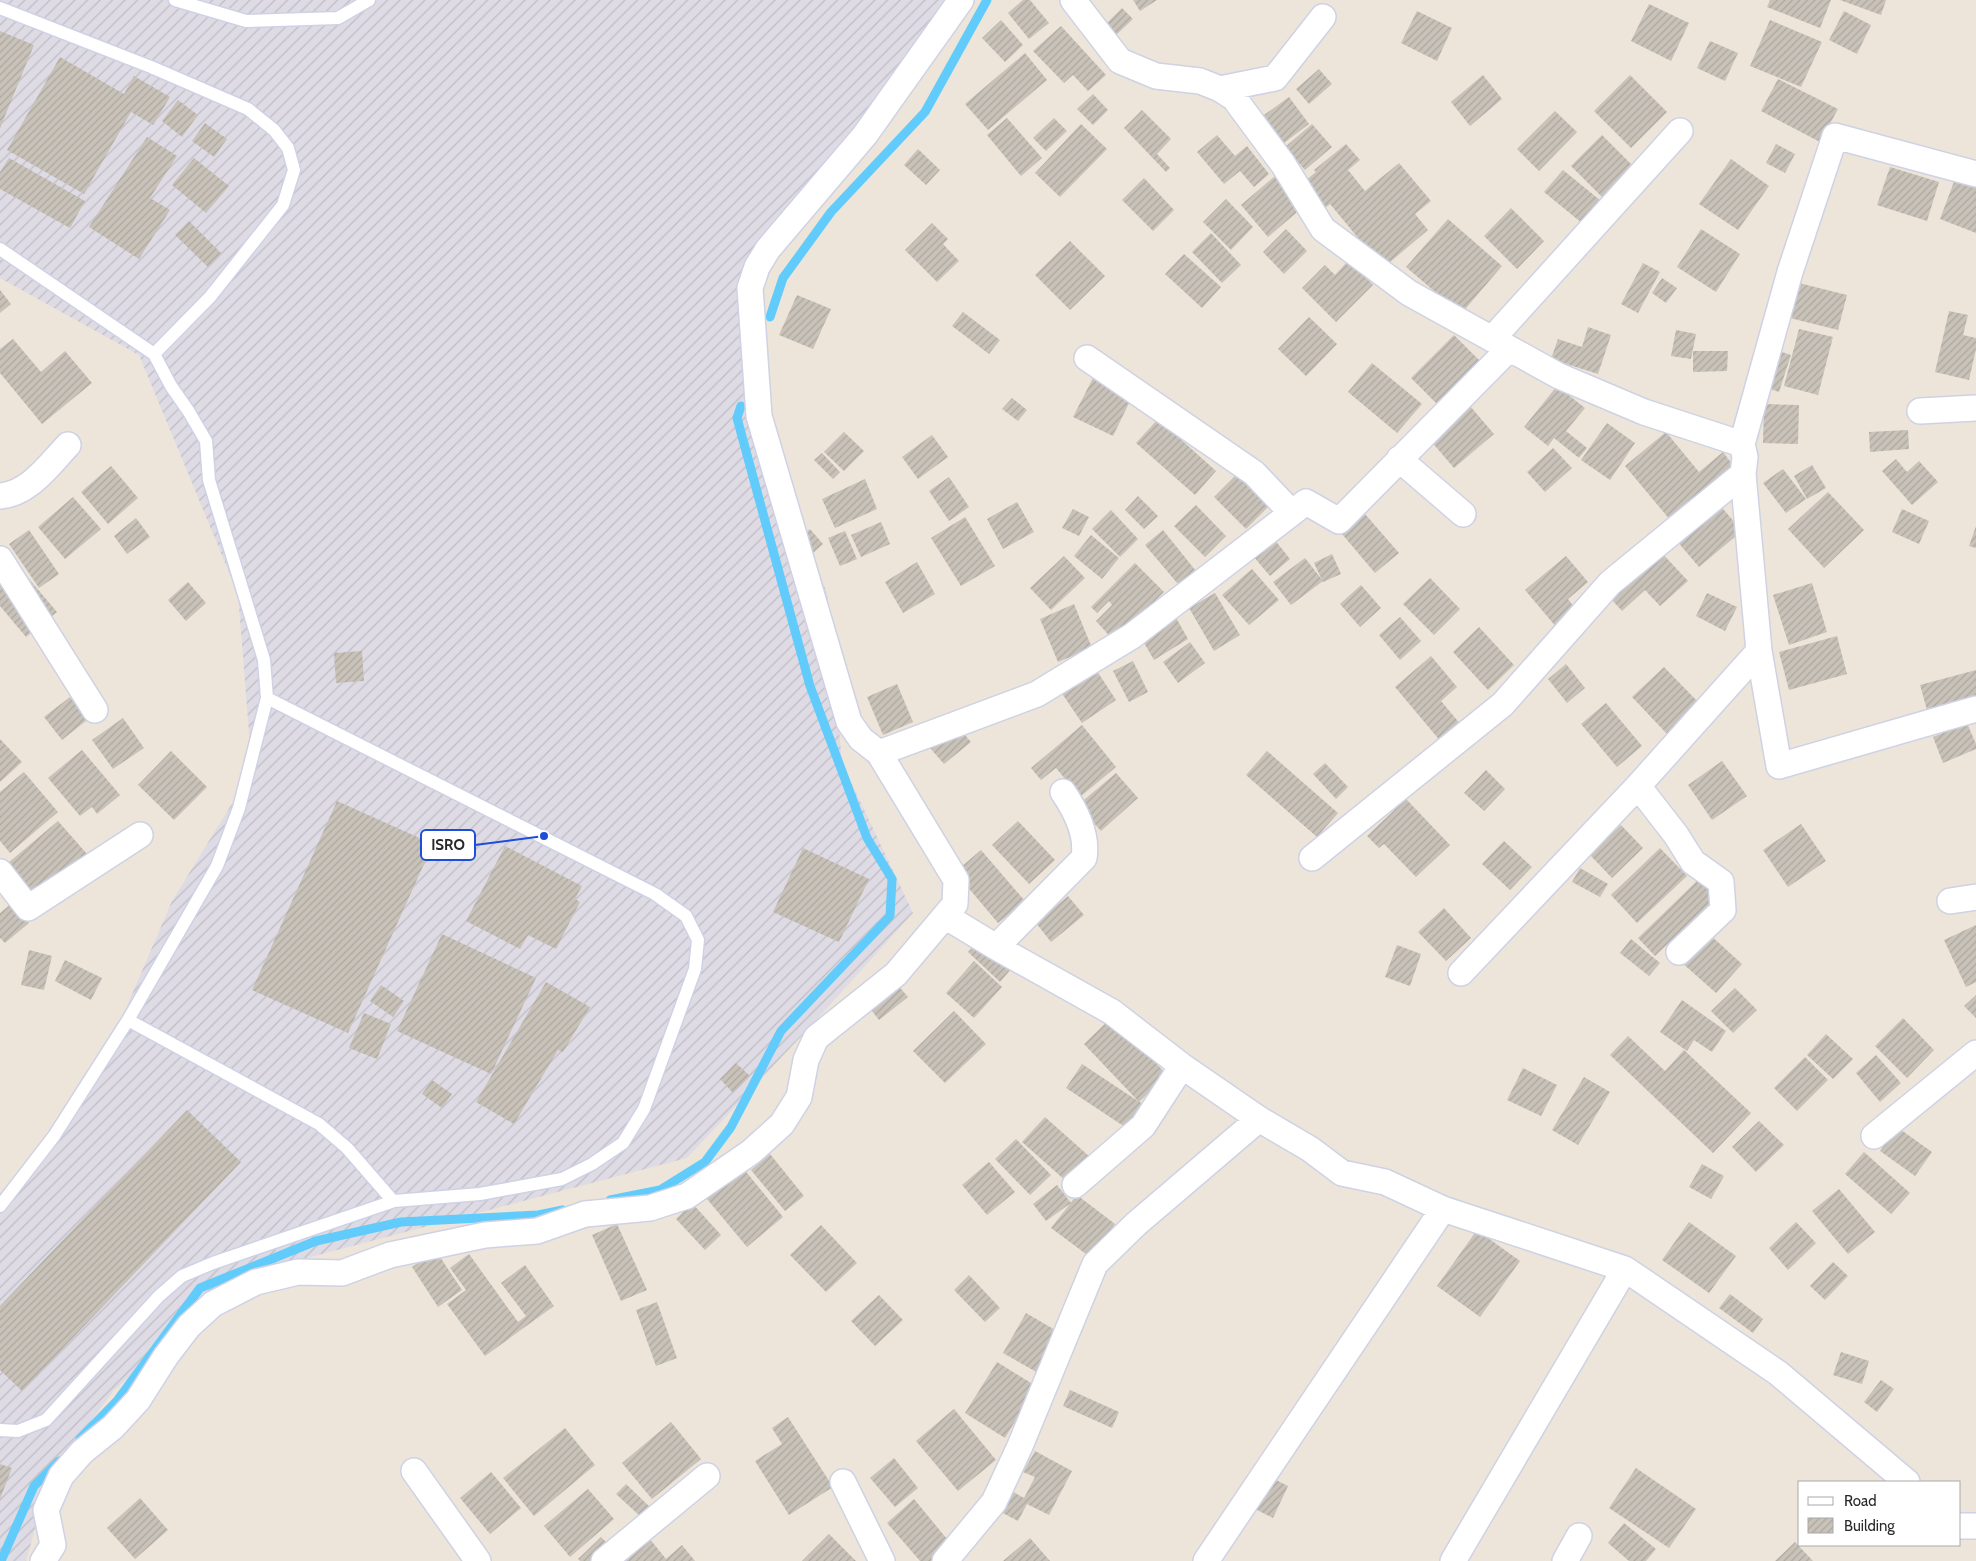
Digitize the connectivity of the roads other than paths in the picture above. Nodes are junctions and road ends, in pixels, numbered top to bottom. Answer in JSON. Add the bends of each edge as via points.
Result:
{"nodes":[{"id":1,"x":175,"y":0,"type":"edge"},
{"id":2,"x":369,"y":0,"type":"edge"},
{"id":3,"x":961,"y":0,"type":"edge"},
{"id":4,"x":1073,"y":0,"type":"edge"},
{"id":5,"x":0,"y":8,"type":"edge"},
{"id":6,"x":1323,"y":17,"type":"dead end"},
{"id":7,"x":1220,"y":89,"type":"junction"},
{"id":8,"x":1680,"y":130,"type":"dead end"},
{"id":9,"x":1976,"y":174,"type":"edge"},
{"id":10,"x":0,"y":249,"type":"edge"},
{"id":11,"x":1501,"y":344,"type":"junction"},
{"id":12,"x":154,"y":354,"type":"junction"},
{"id":13,"x":1087,"y":358,"type":"dead end"},
{"id":14,"x":1976,"y":408,"type":"edge"},
{"id":15,"x":1920,"y":411,"type":"dead end"},
{"id":16,"x":1742,"y":444,"type":"junction"},
{"id":17,"x":68,"y":445,"type":"dead end"},
{"id":18,"x":1399,"y":459,"type":"junction"},
{"id":19,"x":1743,"y":474,"type":"junction"},
{"id":20,"x":0,"y":496,"type":"edge"},
{"id":21,"x":1292,"y":513,"type":"junction"},
{"id":22,"x":1463,"y":514,"type":"dead end"},
{"id":23,"x":0,"y":559,"type":"edge"},
{"id":24,"x":1759,"y":651,"type":"junction"},
{"id":25,"x":268,"y":698,"type":"junction"},
{"id":26,"x":1976,"y":709,"type":"edge"},
{"id":27,"x":95,"y":710,"type":"dead end"},
{"id":28,"x":879,"y":753,"type":"junction"},
{"id":29,"x":1638,"y":786,"type":"junction"},
{"id":30,"x":1063,"y":792,"type":"dead end"},
{"id":31,"x":140,"y":835,"type":"dead end"},
{"id":32,"x":1312,"y":858,"type":"dead end"},
{"id":33,"x":0,"y":872,"type":"edge"},
{"id":34,"x":1976,"y":897,"type":"edge"},
{"id":35,"x":1950,"y":901,"type":"dead end"},
{"id":36,"x":945,"y":916,"type":"junction"},
{"id":37,"x":996,"y":947,"type":"junction"},
{"id":38,"x":1679,"y":952,"type":"dead end"},
{"id":39,"x":1460,"y":973,"type":"dead end"},
{"id":40,"x":128,"y":1020,"type":"junction"},
{"id":41,"x":1976,"y":1053,"type":"edge"},
{"id":42,"x":1182,"y":1066,"type":"junction"},
{"id":43,"x":1259,"y":1119,"type":"junction"},
{"id":44,"x":1874,"y":1136,"type":"dead end"},
{"id":45,"x":1075,"y":1185,"type":"dead end"},
{"id":46,"x":393,"y":1202,"type":"junction"},
{"id":47,"x":0,"y":1206,"type":"edge"},
{"id":48,"x":1444,"y":1209,"type":"junction"},
{"id":49,"x":1625,"y":1268,"type":"junction"},
{"id":50,"x":0,"y":1430,"type":"edge"},
{"id":51,"x":414,"y":1471,"type":"dead end"},
{"id":52,"x":707,"y":1476,"type":"dead end"},
{"id":53,"x":1907,"y":1481,"type":"edge"},
{"id":54,"x":843,"y":1482,"type":"dead end"},
{"id":55,"x":1961,"y":1526,"type":"edge"},
{"id":56,"x":1976,"y":1526,"type":"edge"},
{"id":57,"x":1580,"y":1536,"type":"dead end"},
{"id":58,"x":44,"y":1561,"type":"edge"},
{"id":59,"x":478,"y":1561,"type":"edge"},
{"id":60,"x":604,"y":1561,"type":"edge"},
{"id":61,"x":882,"y":1561,"type":"edge"},
{"id":62,"x":945,"y":1561,"type":"edge"},
{"id":63,"x":1206,"y":1561,"type":"edge"},
{"id":64,"x":1453,"y":1561,"type":"edge"},
{"id":65,"x":1565,"y":1561,"type":"edge"}],
"edges":[{"from":1,"to":2,"type":"lane","via":[[246,21],[338,18]]},
{"from":3,"to":28,"type":"street","via":[[865,135],[768,249],[750,288],[759,416],[849,722],[861,739]]},
{"from":4,"to":7,"type":"street","via":[[1120,61],[1156,76],[1200,81]]},
{"from":5,"to":12,"type":"lane","via":[[248,109],[274,130],[288,148],[294,170],[283,205],[210,298]]},
{"from":6,"to":7,"type":"street","via":[[1274,78]]},
{"from":7,"to":11,"type":"street","via":[[1234,98],[1283,164],[1323,229],[1409,293]]},
{"from":8,"to":11,"type":"street"},
{"from":9,"to":16,"type":"street","via":[[1835,136],[1790,272]]},
{"from":10,"to":12,"type":"lane"},
{"from":11,"to":16,"type":"street","via":[[1559,376],[1644,412]]},
{"from":11,"to":18,"type":"street"},
{"from":12,"to":25,"type":"lane","via":[[206,441],[209,480],[264,660]]},
{"from":13,"to":21,"type":"street","via":[[1254,473]]},
{"from":14,"to":15,"type":"street"},
{"from":16,"to":19,"type":"street","via":[[1745,457]]},
{"from":17,"to":20,"type":"street","via":[[34,482]]},
{"from":18,"to":21,"type":"street","via":[[1339,521],[1306,502]]},
{"from":18,"to":22,"type":"street"},
{"from":19,"to":24,"type":"street"},
{"from":19,"to":32,"type":"street","via":[[1610,583],[1504,704]]},
{"from":21,"to":28,"type":"street","via":[[1132,636],[1037,694]]},
{"from":23,"to":27,"type":"street"},
{"from":24,"to":26,"type":"street","via":[[1779,766]]},
{"from":24,"to":29,"type":"street"},
{"from":25,"to":40,"type":"lane","via":[[239,808],[216,866]]},
{"from":25,"to":46,"type":"lane","via":[[655,894],[686,916],[698,940],[695,969],[644,1109],[623,1143],[562,1179],[480,1194]]},
{"from":28,"to":36,"type":"street","via":[[956,880],[955,904]]},
{"from":29,"to":38,"type":"street","via":[[1693,862],[1720,882],[1723,910]]},
{"from":29,"to":39,"type":"street"},
{"from":30,"to":37,"type":"street","via":[[1076,810],[1086,846],[1084,858]]},
{"from":31,"to":33,"type":"street","via":[[28,908]]},
{"from":34,"to":35,"type":"street"},
{"from":36,"to":37,"type":"street"},
{"from":36,"to":58,"type":"street","via":[[896,974],[816,1038],[806,1060],[798,1097],[782,1124],[751,1152],[687,1196],[650,1208],[585,1214],[537,1231],[485,1235],[390,1255],[342,1273],[298,1272],[256,1282],[213,1304],[189,1326],[138,1400],[61,1476],[46,1510],[53,1545]]},
{"from":37,"to":42,"type":"street","via":[[1112,1012]]},
{"from":40,"to":46,"type":"lane","via":[[319,1124],[347,1148]]},
{"from":40,"to":47,"type":"lane","via":[[54,1136]]},
{"from":41,"to":44,"type":"street"},
{"from":42,"to":43,"type":"street"},
{"from":42,"to":45,"type":"street","via":[[1143,1126]]},
{"from":43,"to":48,"type":"street","via":[[1310,1149],[1342,1173],[1385,1182]]},
{"from":43,"to":62,"type":"street","via":[[1136,1224],[1095,1264],[994,1502]]},
{"from":46,"to":50,"type":"lane","via":[[182,1276],[159,1296],[46,1420],[18,1431]]},
{"from":48,"to":49,"type":"street"},
{"from":48,"to":63,"type":"street"},
{"from":49,"to":53,"type":"street","via":[[1778,1373]]},
{"from":49,"to":64,"type":"street"},
{"from":51,"to":59,"type":"street"},
{"from":52,"to":60,"type":"street"},
{"from":54,"to":61,"type":"street"},
{"from":55,"to":56,"type":"street"},
{"from":57,"to":65,"type":"street"}]}
